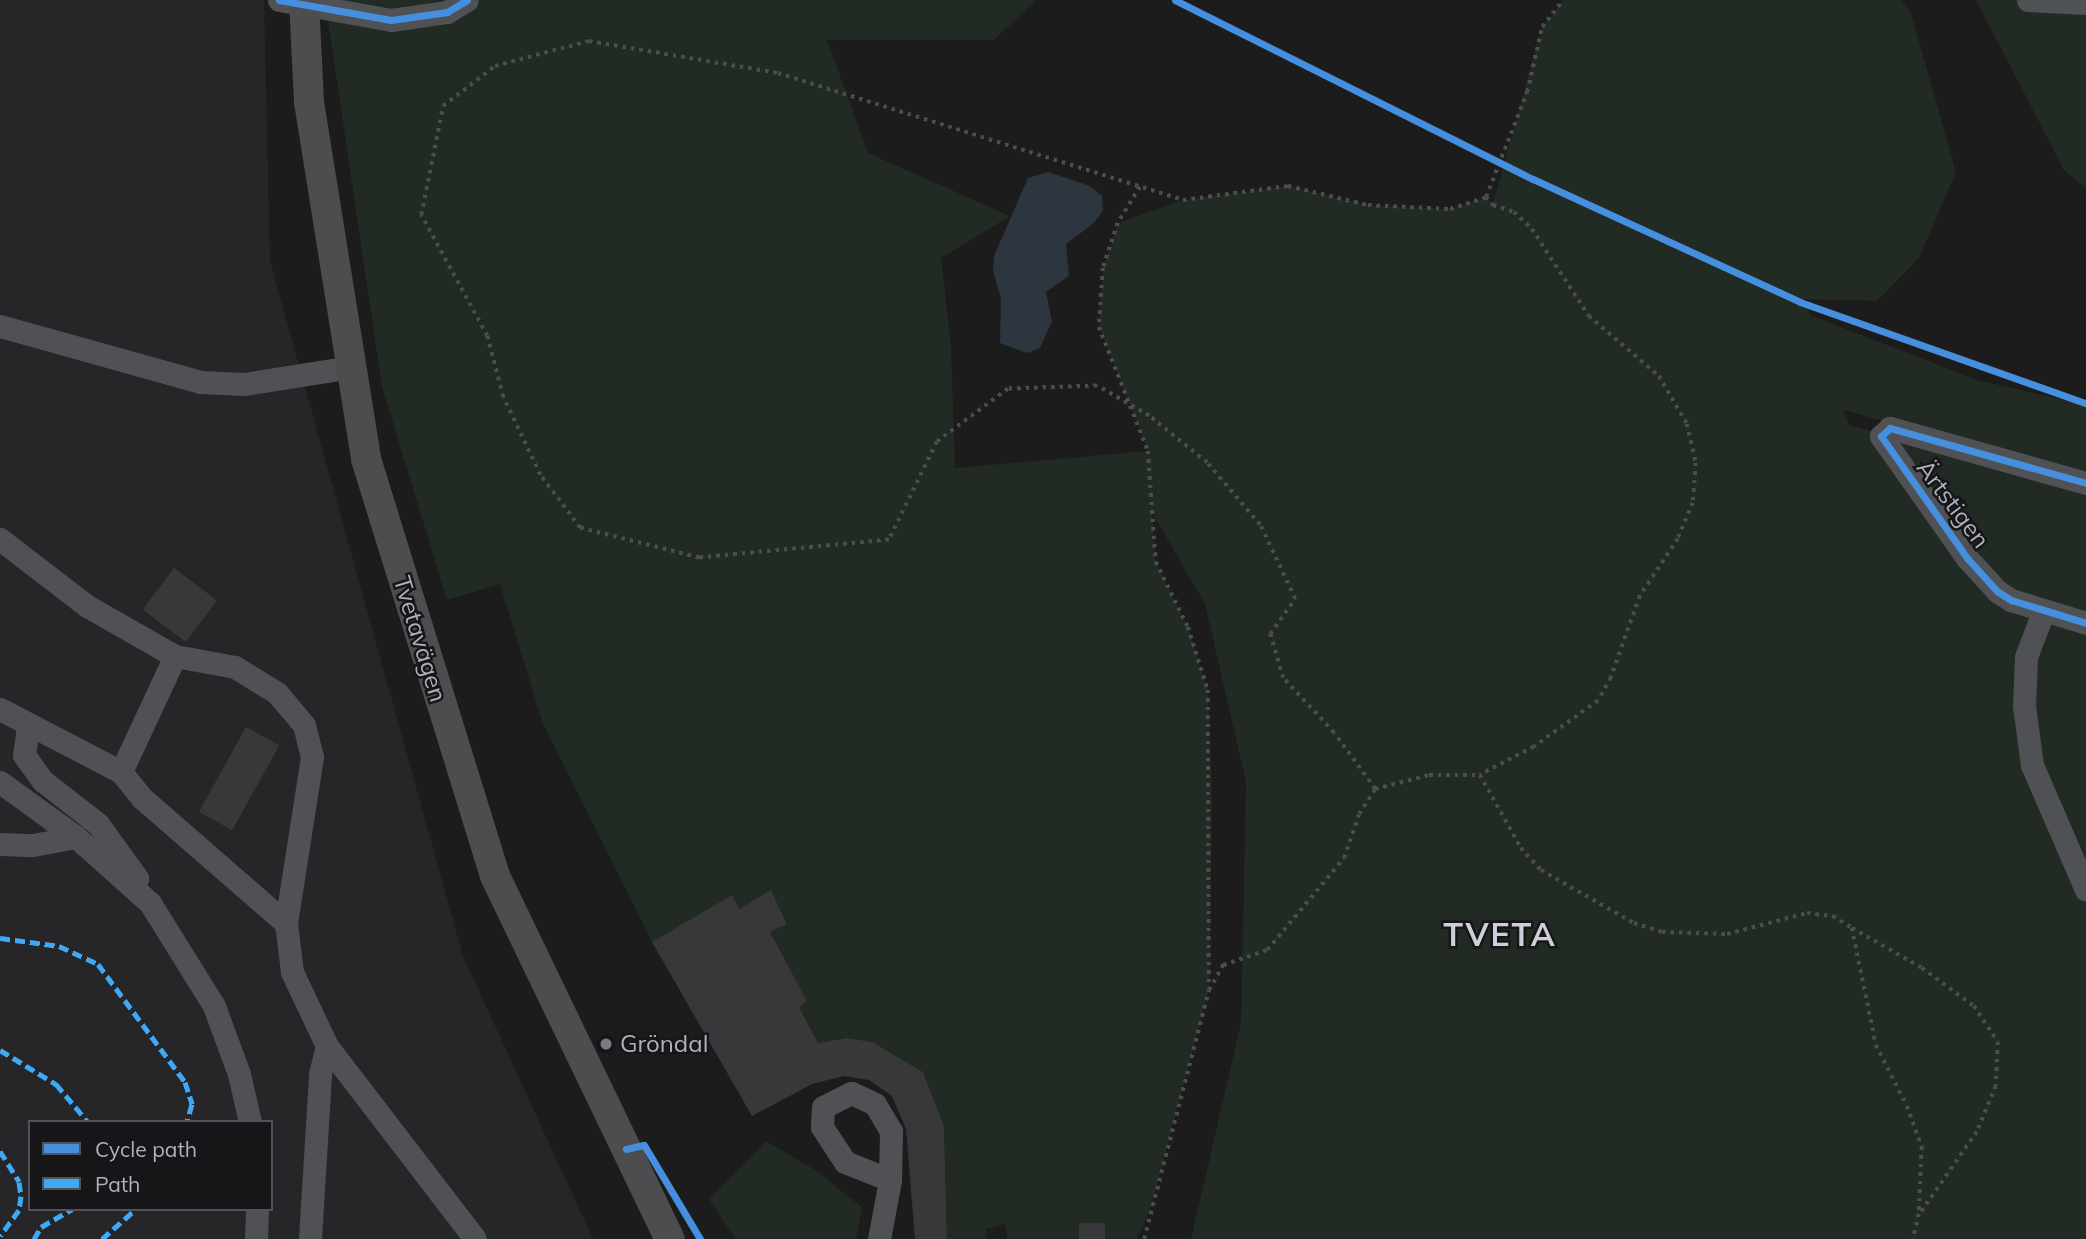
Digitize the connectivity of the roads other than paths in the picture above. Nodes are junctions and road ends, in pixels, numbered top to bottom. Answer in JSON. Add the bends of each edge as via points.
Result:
{"nodes":[{"id":1,"x":467,"y":0,"type":"edge"},
{"id":2,"x":2028,"y":0,"type":"edge"},
{"id":3,"x":296,"y":2,"type":"edge"},
{"id":4,"x":2086,"y":3,"type":"edge"},
{"id":5,"x":0,"y":326,"type":"edge"},
{"id":6,"x":351,"y":368,"type":"junction"},
{"id":7,"x":2086,"y":483,"type":"edge"},
{"id":8,"x":0,"y":539,"type":"edge"},
{"id":9,"x":2043,"y":612,"type":"junction"},
{"id":10,"x":2086,"y":623,"type":"edge"},
{"id":11,"x":175,"y":656,"type":"junction"},
{"id":12,"x":0,"y":709,"type":"edge"},
{"id":13,"x":28,"y":727,"type":"junction"},
{"id":14,"x":121,"y":772,"type":"junction"},
{"id":15,"x":0,"y":782,"type":"edge"},
{"id":16,"x":76,"y":837,"type":"junction"},
{"id":17,"x":0,"y":844,"type":"edge"},
{"id":18,"x":2086,"y":890,"type":"edge"},
{"id":19,"x":150,"y":903,"type":"junction"},
{"id":20,"x":286,"y":923,"type":"junction"},
{"id":21,"x":327,"y":1046,"type":"junction"},
{"id":22,"x":250,"y":1120,"type":"edge"},
{"id":23,"x":890,"y":1180,"type":"dead end"},
{"id":24,"x":257,"y":1211,"type":"edge"},
{"id":25,"x":256,"y":1239,"type":"edge"},
{"id":26,"x":310,"y":1239,"type":"edge"},
{"id":27,"x":475,"y":1239,"type":"edge"},
{"id":28,"x":670,"y":1239,"type":"edge"},
{"id":29,"x":879,"y":1239,"type":"edge"}],
"edges":[{"from":1,"to":3,"type":"street","via":[[447,12],[391,20]]},
{"from":2,"to":4,"type":"street"},
{"from":3,"to":6,"type":"main road","name":"Tvetavägen"},
{"from":5,"to":6,"type":"street","via":[[200,382],[244,384]]},
{"from":6,"to":28,"type":"main road","name":"Tvetavägen","via":[[366,459],[495,876]]},
{"from":7,"to":9,"type":"street","name":"Ärtstigen","via":[[1890,428],[1881,436],[1967,558],[1997,591]]},
{"from":8,"to":11,"type":"street","via":[[87,606]]},
{"from":9,"to":10,"type":"street"},
{"from":9,"to":18,"type":"street","via":[[2026,657],[2024,706],[2032,765]]},
{"from":11,"to":14,"type":"street"},
{"from":11,"to":20,"type":"street","via":[[234,667],[277,693],[304,724],[312,757]]},
{"from":12,"to":13,"type":"street"},
{"from":13,"to":14,"type":"street"},
{"from":13,"to":19,"type":"street","via":[[24,755],[43,781],[98,824],[130,863]]},
{"from":14,"to":20,"type":"street","via":[[142,798]]},
{"from":15,"to":16,"type":"street"},
{"from":16,"to":17,"type":"street","via":[[33,845]]},
{"from":16,"to":19,"type":"street"},
{"from":19,"to":22,"type":"street","via":[[214,1006],[239,1074]]},
{"from":20,"to":21,"type":"street","via":[[292,972]]},
{"from":21,"to":26,"type":"street","via":[[320,1074]]},
{"from":21,"to":27,"type":"street"},
{"from":23,"to":29,"type":"street"},
{"from":24,"to":25,"type":"street"}]}
